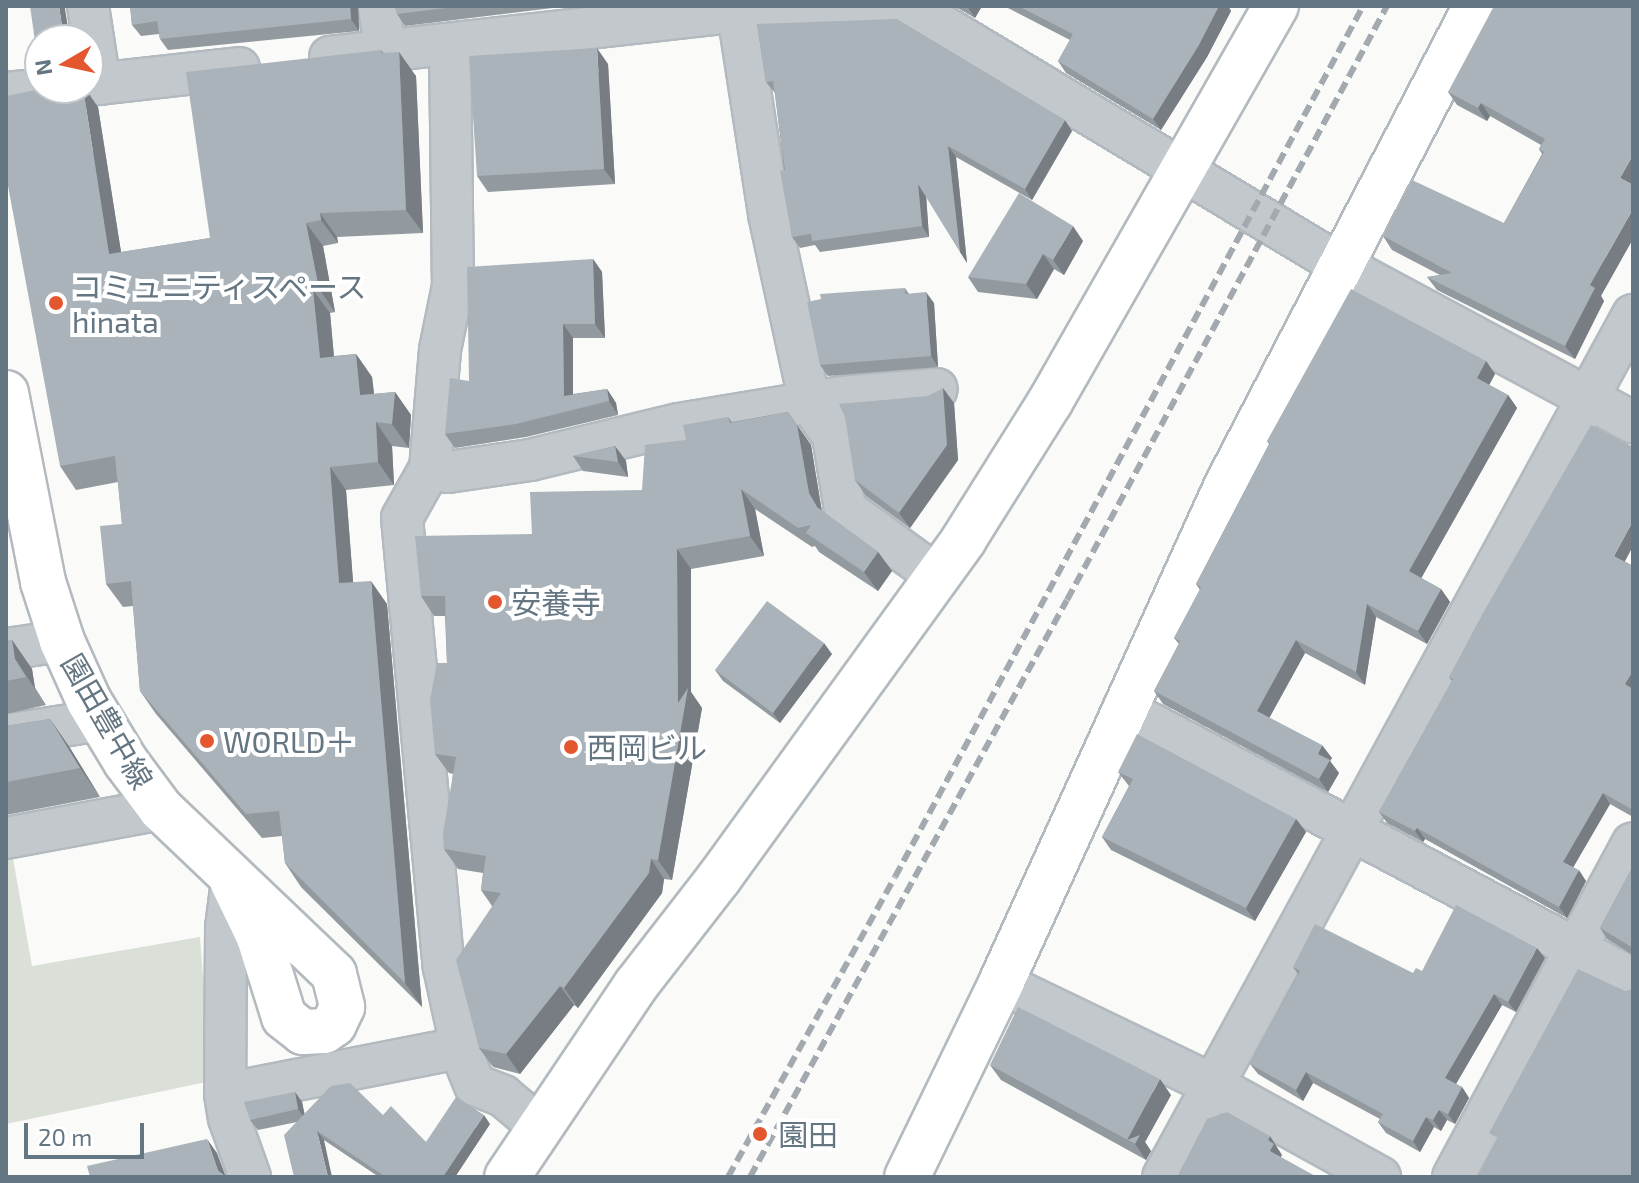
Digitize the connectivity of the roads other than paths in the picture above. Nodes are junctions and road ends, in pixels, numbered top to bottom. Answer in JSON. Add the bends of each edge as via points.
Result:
{"nodes":[{"id":1,"x":379,"y":6,"type":"edge"},
{"id":2,"x":1476,"y":6,"type":"edge"},
{"id":3,"x":1268,"y":9,"type":"edge"},
{"id":4,"x":727,"y":11,"type":"edge"},
{"id":5,"x":555,"y":18,"type":"edge"},
{"id":6,"x":450,"y":44,"type":"junction"},
{"id":7,"x":385,"y":51,"type":"junction"},
{"id":8,"x":104,"y":83,"type":"edge"},
{"id":9,"x":1182,"y":172,"type":"junction"},
{"id":10,"x":1339,"y":264,"type":"junction"},
{"id":11,"x":1633,"y":315,"type":"edge"},
{"id":12,"x":937,"y":389,"type":"edge"},
{"id":13,"x":6,"y":393,"type":"edge"},
{"id":14,"x":1589,"y":397,"type":"junction"},
{"id":15,"x":810,"y":403,"type":"junction"},
{"id":16,"x":1633,"y":422,"type":"edge"},
{"id":17,"x":430,"y":468,"type":"junction"},
{"id":18,"x":14,"y":478,"type":"edge"},
{"id":19,"x":937,"y":576,"type":"junction"},
{"id":20,"x":62,"y":641,"type":"junction"},
{"id":21,"x":6,"y":649,"type":"edge"},
{"id":22,"x":1123,"y":709,"type":"junction"},
{"id":23,"x":101,"y":720,"type":"junction"},
{"id":24,"x":6,"y":735,"type":"edge"},
{"id":25,"x":161,"y":809,"type":"junction"},
{"id":26,"x":1350,"y":829,"type":"junction"},
{"id":27,"x":6,"y":838,"type":"edge"},
{"id":28,"x":1633,"y":843,"type":"edge"},
{"id":29,"x":232,"y":881,"type":"joint"},
{"id":30,"x":1576,"y":949,"type":"junction"},
{"id":31,"x":1633,"y":979,"type":"edge"},
{"id":32,"x":1001,"y":983,"type":"junction"},
{"id":33,"x":463,"y":1056,"type":"junction"},
{"id":34,"x":1213,"y":1085,"type":"junction"},
{"id":35,"x":225,"y":1094,"type":"junction"},
{"id":36,"x":539,"y":1126,"type":"junction"},
{"id":37,"x":250,"y":1177,"type":"edge"},
{"id":38,"x":507,"y":1177,"type":"edge"},
{"id":39,"x":907,"y":1177,"type":"edge"},
{"id":40,"x":1163,"y":1177,"type":"edge"},
{"id":41,"x":1380,"y":1177,"type":"edge"},
{"id":42,"x":1453,"y":1177,"type":"edge"}],
"edges":[{"from":1,"to":7,"type":"street"},
{"from":2,"to":10,"type":"street"},
{"from":3,"to":9,"type":"street"},
{"from":4,"to":5,"type":"street"},
{"from":4,"to":9,"type":"street","via":[[911,7]]},
{"from":4,"to":15,"type":"street"},
{"from":5,"to":6,"type":"street"},
{"from":6,"to":7,"type":"street"},
{"from":6,"to":17,"type":"street","via":[[453,286],[440,350]]},
{"from":7,"to":8,"type":"street"},
{"from":9,"to":10,"type":"street"},
{"from":9,"to":19,"type":"street","via":[[1050,402]]},
{"from":10,"to":14,"type":"street"},
{"from":10,"to":22,"type":"street","via":[[1227,485]]},
{"from":11,"to":14,"type":"street"},
{"from":12,"to":15,"type":"street"},
{"from":13,"to":18,"type":"street","name":"園田豊中線"},
{"from":14,"to":16,"type":"street"},
{"from":14,"to":26,"type":"street"},
{"from":15,"to":17,"type":"street","via":[[679,424],[530,460],[448,472]]},
{"from":15,"to":19,"type":"street","via":[[833,436],[845,509]]},
{"from":17,"to":33,"type":"street","via":[[402,518],[444,967]]},
{"from":18,"to":20,"type":"street","name":"園田豊中線"},
{"from":19,"to":36,"type":"street","via":[[636,985]]},
{"from":20,"to":21,"type":"street"},
{"from":20,"to":23,"type":"street","name":"園田豊中線"},
{"from":22,"to":26,"type":"street"},
{"from":22,"to":32,"type":"street"},
{"from":23,"to":24,"type":"street"},
{"from":23,"to":25,"type":"street","name":"園田豊中線"},
{"from":25,"to":27,"type":"street"},
{"from":25,"to":29,"type":"street","name":"園田豊中線"},
{"from":26,"to":30,"type":"street"},
{"from":26,"to":34,"type":"street"},
{"from":28,"to":30,"type":"street"},
{"from":29,"to":35,"type":"street","via":[[226,928]]},
{"from":30,"to":31,"type":"street"},
{"from":30,"to":42,"type":"street"},
{"from":32,"to":34,"type":"street"},
{"from":32,"to":39,"type":"street"},
{"from":33,"to":35,"type":"street","via":[[455,1049]]},
{"from":33,"to":36,"type":"street","via":[[475,1085],[503,1096]]},
{"from":34,"to":40,"type":"street"},
{"from":34,"to":41,"type":"street"},
{"from":35,"to":37,"type":"street"},
{"from":36,"to":38,"type":"street"}]}
